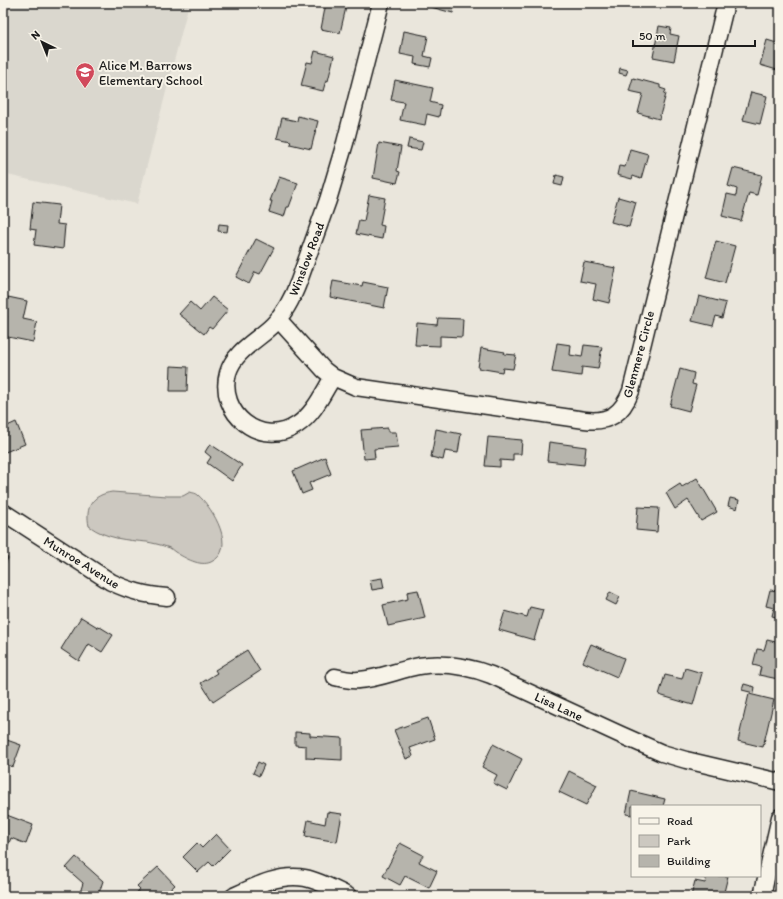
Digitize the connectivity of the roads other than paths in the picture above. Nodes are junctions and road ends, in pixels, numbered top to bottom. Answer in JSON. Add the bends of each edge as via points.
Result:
{"nodes":[{"id":1,"x":381,"y":3,"type":"edge"},
{"id":2,"x":726,"y":3,"type":"edge"},
{"id":3,"x":278,"y":319,"type":"junction"},
{"id":4,"x":333,"y":377,"type":"junction"},
{"id":5,"x":3,"y":512,"type":"edge"},
{"id":6,"x":166,"y":598,"type":"dead end"},
{"id":7,"x":335,"y":677,"type":"dead end"},
{"id":8,"x":780,"y":782,"type":"edge"},
{"id":9,"x":780,"y":817,"type":"edge"},
{"id":10,"x":234,"y":896,"type":"edge"},
{"id":11,"x":348,"y":896,"type":"edge"},
{"id":12,"x":762,"y":896,"type":"edge"}],
"edges":[{"from":1,"to":3,"type":"street","name":"Winslow Road","via":[[353,116],[328,200],[300,281]]},
{"from":2,"to":4,"type":"street","name":"Glenmere Circle","via":[[631,391],[619,411],[601,421],[585,420],[373,391]]},
{"from":3,"to":4,"type":"street","name":"Glenmere Circle","via":[[316,363]]},
{"from":3,"to":4,"type":"street","name":"Winslow Road","via":[[242,350],[231,364],[227,395],[240,419],[257,430],[279,432],[290,429],[306,418]]},
{"from":5,"to":6,"type":"street","name":"Munroe Avenue","via":[[111,582],[129,591]]},
{"from":7,"to":8,"type":"street","name":"Lisa Lane","via":[[358,681],[438,664],[472,668],[662,753]]},
{"from":9,"to":12,"type":"street"},
{"from":10,"to":11,"type":"street","via":[[269,881],[288,877],[321,882]]}]}
